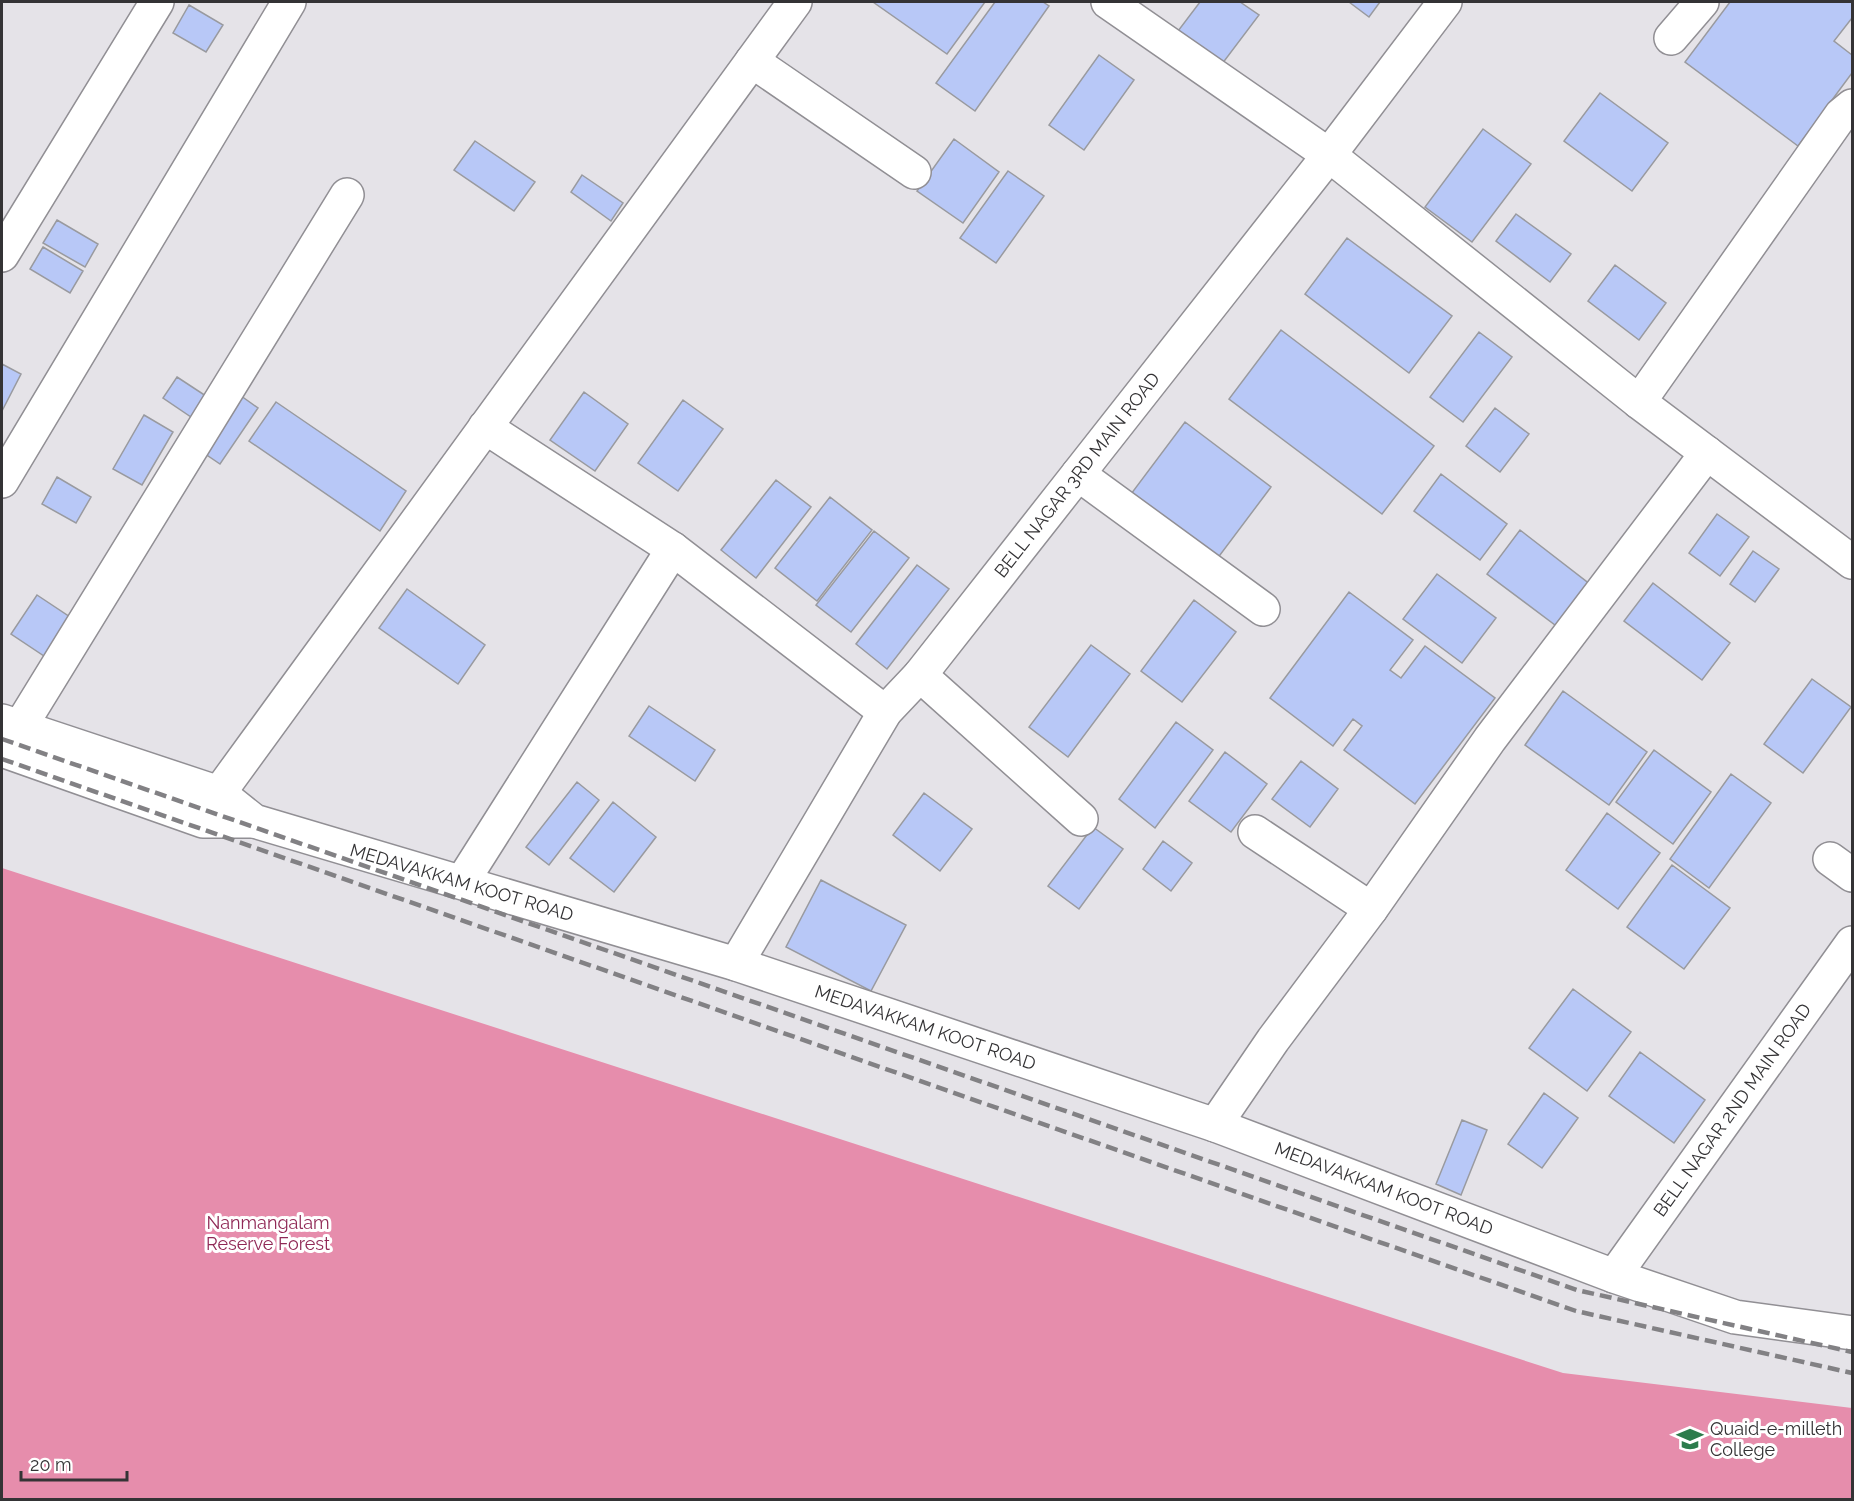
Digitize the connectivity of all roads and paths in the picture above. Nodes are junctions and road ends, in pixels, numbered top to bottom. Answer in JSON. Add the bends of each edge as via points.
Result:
{"nodes":[{"id":1,"x":157,"y":2,"type":"edge"},
{"id":2,"x":289,"y":2,"type":"edge"},
{"id":3,"x":795,"y":2,"type":"edge"},
{"id":4,"x":1108,"y":2,"type":"edge"},
{"id":5,"x":1445,"y":2,"type":"edge"},
{"id":6,"x":1702,"y":2,"type":"edge"},
{"id":7,"x":1671,"y":38,"type":"dead end"},
{"id":8,"x":752,"y":61,"type":"junction"},
{"id":9,"x":1852,"y":106,"type":"edge"},
{"id":10,"x":1329,"y":155,"type":"junction"},
{"id":11,"x":914,"y":172,"type":"dead end"},
{"id":12,"x":347,"y":195,"type":"dead end"},
{"id":13,"x":2,"y":255,"type":"edge"},
{"id":14,"x":1639,"y":402,"type":"junction"},
{"id":15,"x":485,"y":427,"type":"junction"},
{"id":16,"x":1707,"y":453,"type":"junction"},
{"id":17,"x":1078,"y":474,"type":"junction"},
{"id":18,"x":2,"y":481,"type":"edge"},
{"id":19,"x":674,"y":549,"type":"junction"},
{"id":20,"x":1852,"y":562,"type":"edge"},
{"id":21,"x":1263,"y":609,"type":"dead end"},
{"id":22,"x":920,"y":675,"type":"junction"},
{"id":23,"x":885,"y":712,"type":"junction"},
{"id":24,"x":8,"y":733,"type":"edge"},
{"id":25,"x":211,"y":807,"type":"junction"},
{"id":26,"x":1081,"y":819,"type":"dead end"},
{"id":27,"x":1255,"y":832,"type":"dead end"},
{"id":28,"x":462,"y":882,"type":"junction"},
{"id":29,"x":1371,"y":909,"type":"junction"},
{"id":30,"x":1852,"y":944,"type":"edge"},
{"id":31,"x":735,"y":964,"type":"junction"},
{"id":32,"x":1215,"y":1125,"type":"junction"},
{"id":33,"x":1614,"y":1276,"type":"junction"},
{"id":34,"x":1852,"y":1333,"type":"edge"}],
"edges":[{"from":1,"to":13,"type":"street"},
{"from":2,"to":18,"type":"street"},
{"from":3,"to":8,"type":"street"},
{"from":4,"to":10,"type":"street"},
{"from":5,"to":10,"type":"street","name":"BELL NAGAR 3RD MAIN ROAD"},
{"from":6,"to":7,"type":"street"},
{"from":8,"to":11,"type":"street"},
{"from":8,"to":15,"type":"street"},
{"from":9,"to":14,"type":"street","via":[[1840,115]]},
{"from":10,"to":14,"type":"street"},
{"from":10,"to":17,"type":"street","name":"BELL NAGAR 3RD MAIN ROAD"},
{"from":12,"to":24,"type":"street"},
{"from":14,"to":16,"type":"street"},
{"from":15,"to":19,"type":"street"},
{"from":15,"to":25,"type":"street"},
{"from":16,"to":20,"type":"street"},
{"from":16,"to":29,"type":"street","via":[[1490,739]]},
{"from":17,"to":21,"type":"street"},
{"from":17,"to":22,"type":"street","name":"BELL NAGAR 3RD MAIN ROAD"},
{"from":19,"to":23,"type":"street"},
{"from":19,"to":28,"type":"street"},
{"from":22,"to":23,"type":"street","name":"BELL NAGAR 3RD MAIN ROAD"},
{"from":22,"to":26,"type":"street"},
{"from":23,"to":31,"type":"street","name":"BELL NAGAR 3RD MAIN ROAD"},
{"from":24,"to":25,"type":"street","name":"MEDAVAKKAM KOOT ROAD"},
{"from":25,"to":28,"type":"street","name":"MEDAVAKKAM KOOT ROAD"},
{"from":27,"to":29,"type":"street"},
{"from":28,"to":31,"type":"street","name":"MEDAVAKKAM KOOT ROAD"},
{"from":29,"to":32,"type":"street"},
{"from":30,"to":33,"type":"street","name":"BELL NAGAR 2ND MAIN ROAD"},
{"from":31,"to":32,"type":"street","name":"MEDAVAKKAM KOOT ROAD"},
{"from":32,"to":33,"type":"street","name":"MEDAVAKKAM KOOT ROAD"},
{"from":33,"to":34,"type":"street","name":"MEDAVAKKAM KOOT ROAD","via":[[1735,1317]]}]}
